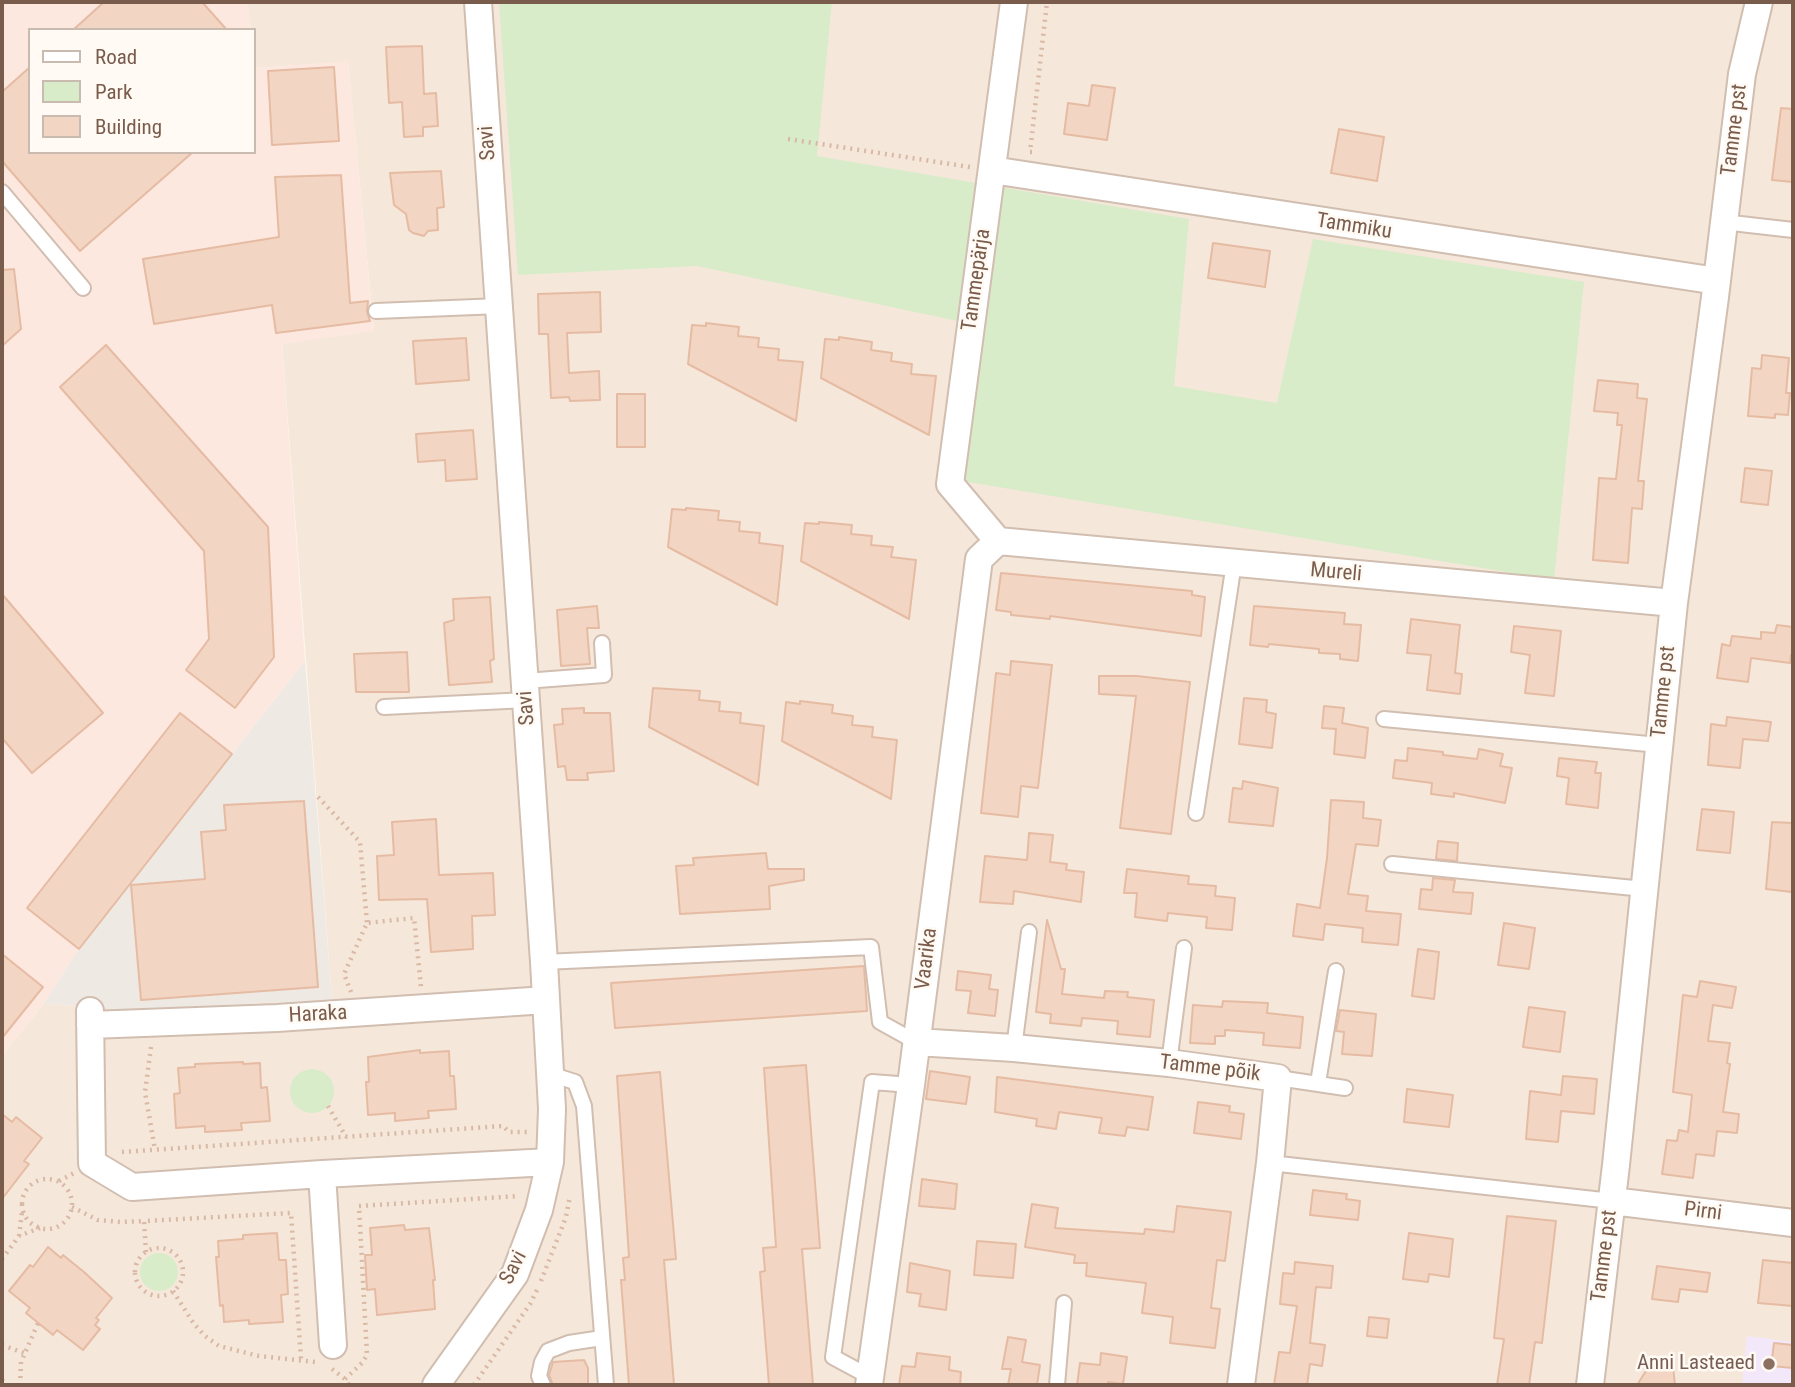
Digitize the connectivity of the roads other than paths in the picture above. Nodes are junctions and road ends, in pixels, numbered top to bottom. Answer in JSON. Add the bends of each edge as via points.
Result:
{"nodes":[{"id":1,"x":478,"y":2,"type":"edge"},
{"id":2,"x":1014,"y":2,"type":"edge"},
{"id":3,"x":1759,"y":2,"type":"edge"},
{"id":4,"x":992,"y":170,"type":"junction"},
{"id":5,"x":2,"y":192,"type":"edge"},
{"id":6,"x":1723,"y":222,"type":"junction"},
{"id":7,"x":1793,"y":230,"type":"edge"},
{"id":8,"x":1717,"y":281,"type":"junction"},
{"id":9,"x":83,"y":288,"type":"dead end"},
{"id":10,"x":500,"y":306,"type":"junction"},
{"id":11,"x":376,"y":311,"type":"dead end"},
{"id":12,"x":998,"y":541,"type":"junction"},
{"id":13,"x":1234,"y":563,"type":"junction"},
{"id":14,"x":1674,"y":603,"type":"junction"},
{"id":15,"x":602,"y":643,"type":"dead end"},
{"id":16,"x":526,"y":690,"type":"junction"},
{"id":17,"x":384,"y":707,"type":"dead end"},
{"id":18,"x":1384,"y":719,"type":"dead end"},
{"id":19,"x":1659,"y":745,"type":"junction"},
{"id":20,"x":1196,"y":813,"type":"dead end"},
{"id":21,"x":1392,"y":864,"type":"dead end"},
{"id":22,"x":1644,"y":889,"type":"junction"},
{"id":23,"x":1029,"y":932,"type":"dead end"},
{"id":24,"x":1184,"y":948,"type":"dead end"},
{"id":25,"x":544,"y":962,"type":"junction"},
{"id":26,"x":1336,"y":971,"type":"dead end"},
{"id":27,"x":546,"y":1000,"type":"junction"},
{"id":28,"x":916,"y":1042,"type":"junction"},
{"id":29,"x":1014,"y":1048,"type":"junction"},
{"id":30,"x":1169,"y":1063,"type":"junction"},
{"id":31,"x":551,"y":1074,"type":"junction"},
{"id":32,"x":1278,"y":1077,"type":"junction"},
{"id":33,"x":1318,"y":1083,"type":"junction"},
{"id":34,"x":911,"y":1085,"type":"junction"},
{"id":35,"x":1345,"y":1088,"type":"dead end"},
{"id":36,"x":550,"y":1162,"type":"junction"},
{"id":37,"x":1270,"y":1163,"type":"junction"},
{"id":38,"x":323,"y":1174,"type":"junction"},
{"id":39,"x":1612,"y":1201,"type":"junction"},
{"id":40,"x":1793,"y":1223,"type":"edge"},
{"id":41,"x":1064,"y":1303,"type":"dead end"},
{"id":42,"x":602,"y":1338,"type":"junction"},
{"id":43,"x":328,"y":1359,"type":"road end"},
{"id":44,"x":870,"y":1381,"type":"edge"},
{"id":45,"x":436,"y":1385,"type":"edge"},
{"id":46,"x":542,"y":1385,"type":"edge"},
{"id":47,"x":606,"y":1385,"type":"edge"},
{"id":48,"x":1057,"y":1385,"type":"edge"},
{"id":49,"x":1241,"y":1385,"type":"edge"},
{"id":50,"x":1590,"y":1385,"type":"edge"}],
"edges":[{"from":1,"to":10,"type":"street","name":"Savi"},
{"from":2,"to":4,"type":"street","name":"Tammepärja"},
{"from":3,"to":6,"type":"street","name":"Tamme pst","via":[[1742,74]]},
{"from":4,"to":8,"type":"street","name":"Tammiku"},
{"from":4,"to":12,"type":"street","name":"Tammepärja","via":[[950,484]]},
{"from":5,"to":9,"type":"lane"},
{"from":6,"to":7,"type":"lane"},
{"from":6,"to":8,"type":"street","name":"Tamme pst"},
{"from":8,"to":14,"type":"street","name":"Tamme pst"},
{"from":10,"to":11,"type":"lane"},
{"from":10,"to":16,"type":"street","name":"Savi"},
{"from":12,"to":13,"type":"street","name":"Mureli"},
{"from":12,"to":28,"type":"street","name":"Vaarika","via":[[979,559]]},
{"from":13,"to":14,"type":"street","name":"Mureli"},
{"from":13,"to":20,"type":"lane"},
{"from":14,"to":19,"type":"street","name":"Tamme pst"},
{"from":15,"to":16,"type":"lane","via":[[604,675]]},
{"from":16,"to":17,"type":"lane"},
{"from":16,"to":25,"type":"street","name":"Savi"},
{"from":18,"to":19,"type":"lane"},
{"from":19,"to":22,"type":"street","name":"Tamme pst"},
{"from":21,"to":22,"type":"lane"},
{"from":22,"to":39,"type":"street","name":"Tamme pst"},
{"from":23,"to":29,"type":"lane"},
{"from":24,"to":30,"type":"lane"},
{"from":25,"to":27,"type":"street","name":"Savi"},
{"from":25,"to":28,"type":"lane","via":[[871,947],[880,1022]]},
{"from":26,"to":33,"type":"lane"},
{"from":27,"to":31,"type":"street","name":"Savi"},
{"from":27,"to":38,"type":"street","name":"Haraka","via":[[277,1018],[154,1022],[90,1018],[92,1163],[132,1187]]},
{"from":28,"to":29,"type":"street","name":"Tamme põik"},
{"from":28,"to":34,"type":"street","name":"Vaarika"},
{"from":29,"to":30,"type":"street","name":"Tamme põik"},
{"from":30,"to":32,"type":"street","name":"Tamme põik"},
{"from":31,"to":36,"type":"street","name":"Savi"},
{"from":31,"to":42,"type":"lane","via":[[575,1082],[584,1106]]},
{"from":32,"to":33,"type":"lane"},
{"from":32,"to":37,"type":"street","name":"Tamme põik"},
{"from":33,"to":35,"type":"lane"},
{"from":34,"to":44,"type":"street","name":"Vaarika"},
{"from":34,"to":44,"type":"lane","via":[[872,1082],[845,1274],[834,1357]]},
{"from":36,"to":38,"type":"street"},
{"from":36,"to":45,"type":"street","name":"Savi","via":[[515,1274]]},
{"from":37,"to":39,"type":"lane"},
{"from":37,"to":49,"type":"street","name":"Tamme põik"},
{"from":38,"to":43,"type":"street"},
{"from":39,"to":40,"type":"street","name":"Pirni"},
{"from":39,"to":50,"type":"street","name":"Tamme pst"},
{"from":41,"to":48,"type":"lane"},
{"from":42,"to":46,"type":"lane","via":[[548,1351],[539,1377]]},
{"from":42,"to":47,"type":"lane"}]}
